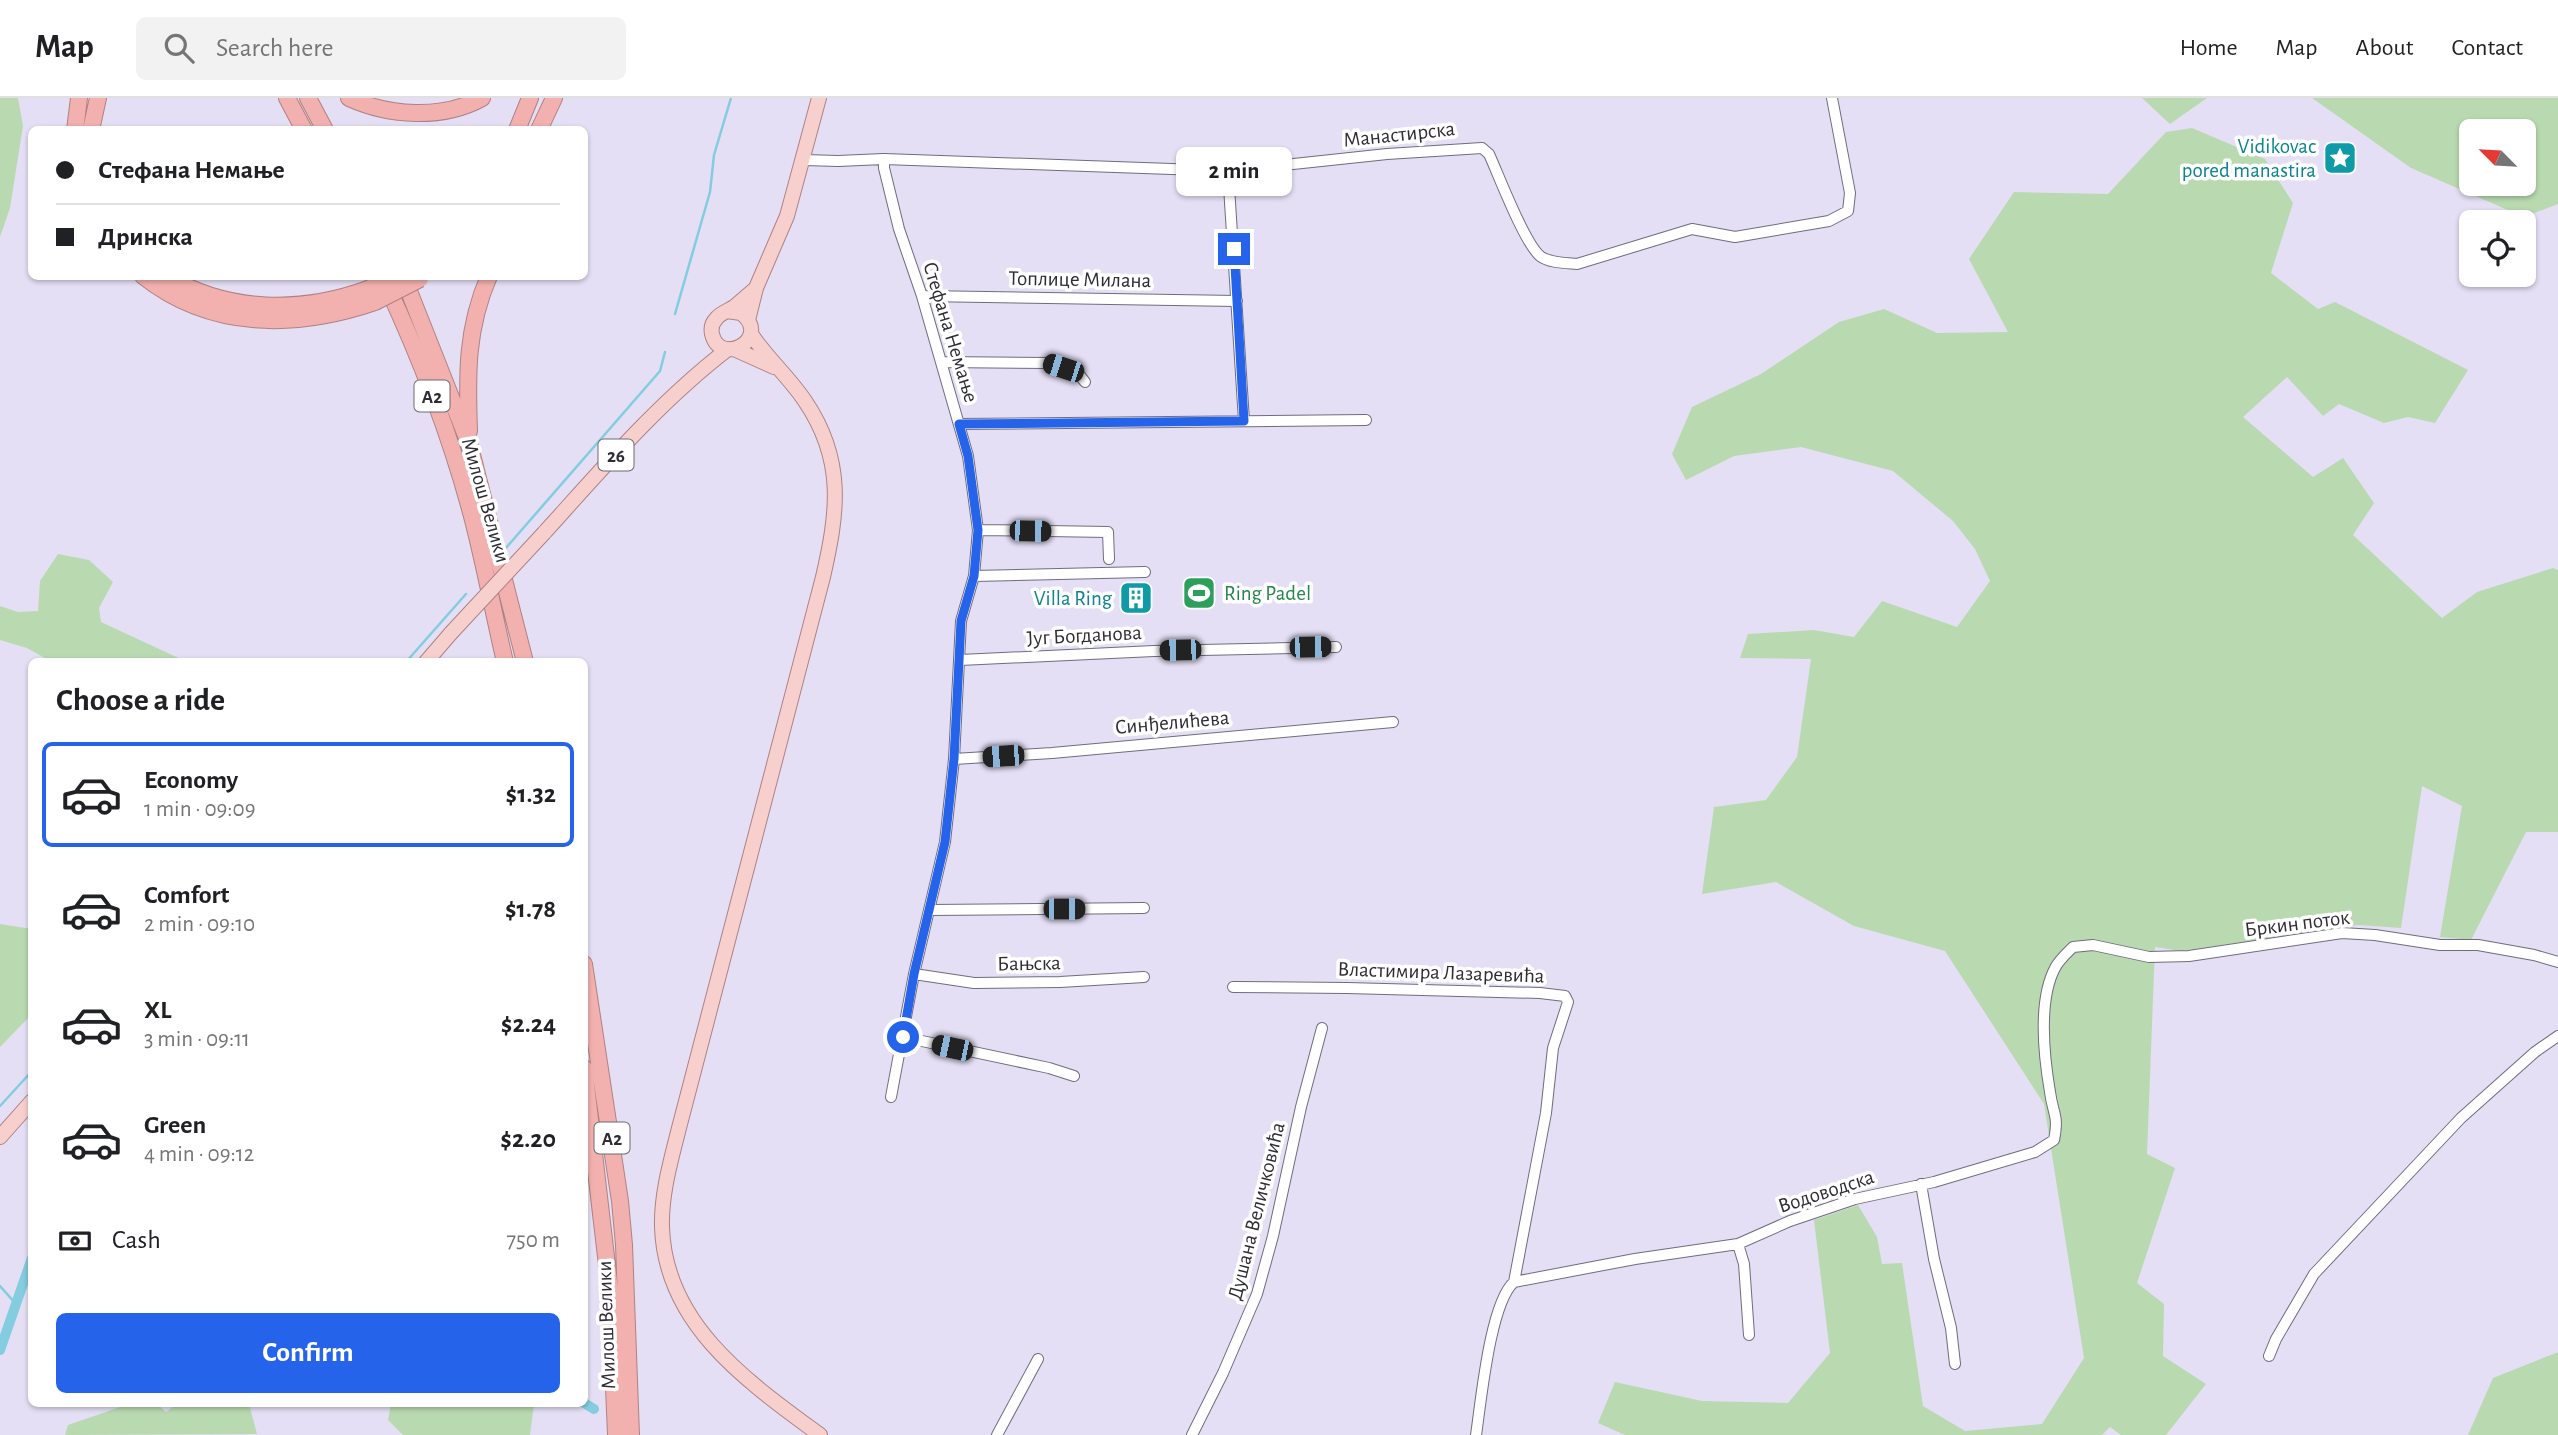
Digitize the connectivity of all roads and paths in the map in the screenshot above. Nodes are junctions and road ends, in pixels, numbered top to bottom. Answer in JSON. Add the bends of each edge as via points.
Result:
{"nodes":[{"id":1,"x":79,"y":98,"type":"edge"},
{"id":2,"x":98,"y":98,"type":"edge"},
{"id":3,"x":286,"y":98,"type":"edge"},
{"id":4,"x":308,"y":98,"type":"edge"},
{"id":5,"x":349,"y":98,"type":"edge"},
{"id":6,"x":482,"y":98,"type":"edge"},
{"id":7,"x":530,"y":98,"type":"edge"},
{"id":8,"x":554,"y":98,"type":"edge"},
{"id":9,"x":563,"y":98,"type":"edge"},
{"id":10,"x":819,"y":98,"type":"edge"},
{"id":11,"x":1832,"y":98,"type":"edge"},
{"id":12,"x":76,"y":126,"type":"edge"},
{"id":13,"x":92,"y":126,"type":"edge"},
{"id":14,"x":302,"y":126,"type":"edge"},
{"id":15,"x":323,"y":126,"type":"edge"},
{"id":16,"x":518,"y":126,"type":"edge"},
{"id":17,"x":541,"y":126,"type":"edge"},
{"id":18,"x":552,"y":126,"type":"edge"},
{"id":19,"x":884,"y":159,"type":"junction"},
{"id":20,"x":804,"y":160,"type":"junction"},
{"id":21,"x":1228,"y":171,"type":"junction"},
{"id":22,"x":149,"y":280,"type":"edge"},
{"id":23,"x":173,"y":280,"type":"edge"},
{"id":24,"x":384,"y":280,"type":"edge"},
{"id":25,"x":390,"y":280,"type":"edge"},
{"id":26,"x":405,"y":280,"type":"edge"},
{"id":27,"x":416,"y":280,"type":"edge"},
{"id":28,"x":488,"y":280,"type":"edge"},
{"id":29,"x":756,"y":288,"type":"junction"},
{"id":30,"x":371,"y":295,"type":"junction"},
{"id":31,"x":922,"y":296,"type":"junction"},
{"id":32,"x":1237,"y":301,"type":"junction"},
{"id":33,"x":727,"y":311,"type":"junction"},
{"id":34,"x":749,"y":327,"type":"junction"},
{"id":35,"x":713,"y":338,"type":"junction"},
{"id":36,"x":731,"y":349,"type":"junction"},
{"id":37,"x":941,"y":362,"type":"junction"},
{"id":38,"x":784,"y":373,"type":"junction"},
{"id":39,"x":691,"y":379,"type":"junction"},
{"id":40,"x":1085,"y":382,"type":"dead end"},
{"id":41,"x":1366,"y":420,"type":"dead end"},
{"id":42,"x":1244,"y":421,"type":"junction"},
{"id":43,"x":959,"y":424,"type":"junction"},
{"id":44,"x":470,"y":443,"type":"junction"},
{"id":45,"x":978,"y":530,"type":"junction"},
{"id":46,"x":1109,"y":559,"type":"dead end"},
{"id":47,"x":1145,"y":572,"type":"dead end"},
{"id":48,"x":974,"y":576,"type":"junction"},
{"id":49,"x":1336,"y":647,"type":"dead end"},
{"id":50,"x":430,"y":658,"type":"edge"},
{"id":51,"x":504,"y":658,"type":"edge"},
{"id":52,"x":524,"y":658,"type":"edge"},
{"id":53,"x":960,"y":660,"type":"junction"},
{"id":54,"x":1392,"y":722,"type":"dead end"},
{"id":55,"x":954,"y":759,"type":"junction"},
{"id":56,"x":1144,"y":908,"type":"dead end"},
{"id":57,"x":930,"y":910,"type":"junction"},
{"id":58,"x":2123,"y":951,"type":"joint"},
{"id":59,"x":2558,"y":962,"type":"edge"},
{"id":60,"x":914,"y":974,"type":"junction"},
{"id":61,"x":1144,"y":977,"type":"dead end"},
{"id":62,"x":1233,"y":987,"type":"dead end"},
{"id":63,"x":588,"y":990,"type":"edge"},
{"id":64,"x":1322,"y":1028,"type":"dead end"},
{"id":65,"x":903,"y":1037,"type":"junction"},
{"id":66,"x":2558,"y":1037,"type":"edge"},
{"id":67,"x":1074,"y":1076,"type":"dead end"},
{"id":68,"x":891,"y":1097,"type":"dead end"},
{"id":69,"x":588,"y":1102,"type":"edge"},
{"id":70,"x":28,"y":1106,"type":"edge"},
{"id":71,"x":0,"y":1137,"type":"edge"},
{"id":72,"x":1921,"y":1184,"type":"junction"},
{"id":73,"x":1738,"y":1244,"type":"junction"},
{"id":74,"x":1514,"y":1282,"type":"junction"},
{"id":75,"x":1749,"y":1335,"type":"dead end"},
{"id":76,"x":2269,"y":1356,"type":"dead end"},
{"id":77,"x":1038,"y":1359,"type":"dead end"},
{"id":78,"x":1955,"y":1364,"type":"dead end"},
{"id":79,"x":615,"y":1435,"type":"edge"},
{"id":80,"x":631,"y":1435,"type":"edge"},
{"id":81,"x":820,"y":1435,"type":"edge"},
{"id":82,"x":997,"y":1435,"type":"edge"},
{"id":83,"x":1192,"y":1435,"type":"edge"},
{"id":84,"x":1476,"y":1435,"type":"edge"}],
"edges":[{"from":1,"to":12,"type":"highway"},
{"from":2,"to":13,"type":"highway"},
{"from":3,"to":14,"type":"highway"},
{"from":4,"to":15,"type":"highway"},
{"from":5,"to":6,"type":"highway","via":[[379,109],[425,113]]},
{"from":7,"to":16,"type":"highway"},
{"from":8,"to":17,"type":"highway"},
{"from":9,"to":18,"type":"highway"},
{"from":10,"to":20,"type":"main road","number":"26"},
{"from":11,"to":21,"type":"street","name":"Манастирска","via":[[1850,194],[1848,211],[1840,217],[1735,237],[1692,229],[1577,264],[1542,257],[1530,243],[1489,154],[1482,148]]},
{"from":19,"to":20,"type":"street","name":"Манастирска"},
{"from":19,"to":21,"type":"street","name":"Манастирска"},
{"from":19,"to":31,"type":"street","name":"Стефана Немање","via":[[899,229]]},
{"from":20,"to":29,"type":"main road","number":"26","via":[[782,229]]},
{"from":21,"to":32,"type":"street"},
{"from":22,"to":30,"type":"highway","via":[[197,307],[258,321],[323,317]]},
{"from":23,"to":30,"type":"highway","via":[[209,296],[267,306]]},
{"from":24,"to":51,"type":"highway","name":"Милош Велики","number":"A2","via":[[417,358],[473,519]]},
{"from":25,"to":30,"type":"highway","bridge":true},
{"from":26,"to":44,"type":"highway","name":"Милош Велики","number":"A2"},
{"from":27,"to":30,"type":"highway","bridge":true},
{"from":28,"to":44,"type":"highway","via":[[468,352]]},
{"from":29,"to":33,"type":"main road","number":"26"},
{"from":29,"to":34,"type":"main road","number":"26"},
{"from":31,"to":32,"type":"street","name":"Топлице Милана"},
{"from":31,"to":37,"type":"street","name":"Стефана Немање"},
{"from":32,"to":42,"type":"street"},
{"from":33,"to":34,"type":"main road","via":[[741,313]]},
{"from":33,"to":35,"type":"main road","number":"26","via":[[714,320]]},
{"from":34,"to":36,"type":"main road","number":"26","via":[[742,347]]},
{"from":34,"to":38,"type":"main road"},
{"from":35,"to":36,"type":"main road"},
{"from":35,"to":39,"type":"main road","number":"26"},
{"from":36,"to":38,"type":"main road"},
{"from":36,"to":39,"type":"main road","number":"26"},
{"from":37,"to":40,"type":"street","via":[[1049,363],[1078,373]]},
{"from":37,"to":43,"type":"street","name":"Стефана Немање"},
{"from":38,"to":81,"type":"main road","via":[[806,401],[826,442],[835,481],[835,523],[679,1128],[662,1227],[668,1270],[694,1325],[716,1352]]},
{"from":39,"to":50,"type":"main road","number":"26","bridge":true},
{"from":41,"to":42,"type":"street"},
{"from":42,"to":43,"type":"street"},
{"from":43,"to":45,"type":"street","name":"Стефана Немање"},
{"from":44,"to":52,"type":"highway","name":"Милош Велики","number":"A2"},
{"from":45,"to":46,"type":"street","via":[[1108,532]]},
{"from":45,"to":48,"type":"street","name":"Стефана Немање"},
{"from":47,"to":48,"type":"street"},
{"from":48,"to":53,"type":"street","name":"Стефана Немање","via":[[965,590]]},
{"from":49,"to":53,"type":"street","name":"Југ Богданова"},
{"from":53,"to":55,"type":"street","name":"Стефана Немање"},
{"from":54,"to":55,"type":"street","name":"Синђелићева"},
{"from":55,"to":57,"type":"street","name":"Стефана Немање","via":[[945,842]]},
{"from":56,"to":57,"type":"street"},
{"from":57,"to":60,"type":"street","name":"Стефана Немање"},
{"from":58,"to":59,"type":"street","name":"Бркин поток","via":[[2149,957],[2189,956],[2342,933],[2487,947]]},
{"from":58,"to":72,"type":"street","name":"Водоводска","via":[[2093,945],[2073,947],[2051,978],[2045,1010],[2050,1095],[2058,1121],[2054,1140],[2035,1152]]},
{"from":60,"to":61,"type":"street","name":"Бањска","via":[[974,983]]},
{"from":60,"to":65,"type":"street","name":"Стефана Немање"},
{"from":62,"to":74,"type":"street","name":"Властимира Лазаревића","via":[[1565,996],[1569,1002],[1553,1048],[1546,1113]]},
{"from":63,"to":80,"type":"highway","name":"Милош Велики","number":"A2","via":[[620,1201]]},
{"from":64,"to":83,"type":"street","name":"Душана Величковића","via":[[1257,1294]]},
{"from":65,"to":67,"type":"street"},
{"from":65,"to":68,"type":"street","name":"Стефана Немање"},
{"from":66,"to":76,"type":"street","via":[[2461,1118],[2314,1274]]},
{"from":69,"to":79,"type":"highway","name":"Милош Велики","number":"A2","via":[[610,1291]]},
{"from":70,"to":71,"type":"main road"},
{"from":72,"to":73,"type":"street","name":"Водоводска","via":[[1855,1199]]},
{"from":72,"to":78,"type":"street"},
{"from":73,"to":74,"type":"street","name":"Водоводска"},
{"from":73,"to":75,"type":"street","via":[[1744,1264]]},
{"from":74,"to":84,"type":"street","via":[[1492,1334]]},
{"from":77,"to":82,"type":"street"}]}
